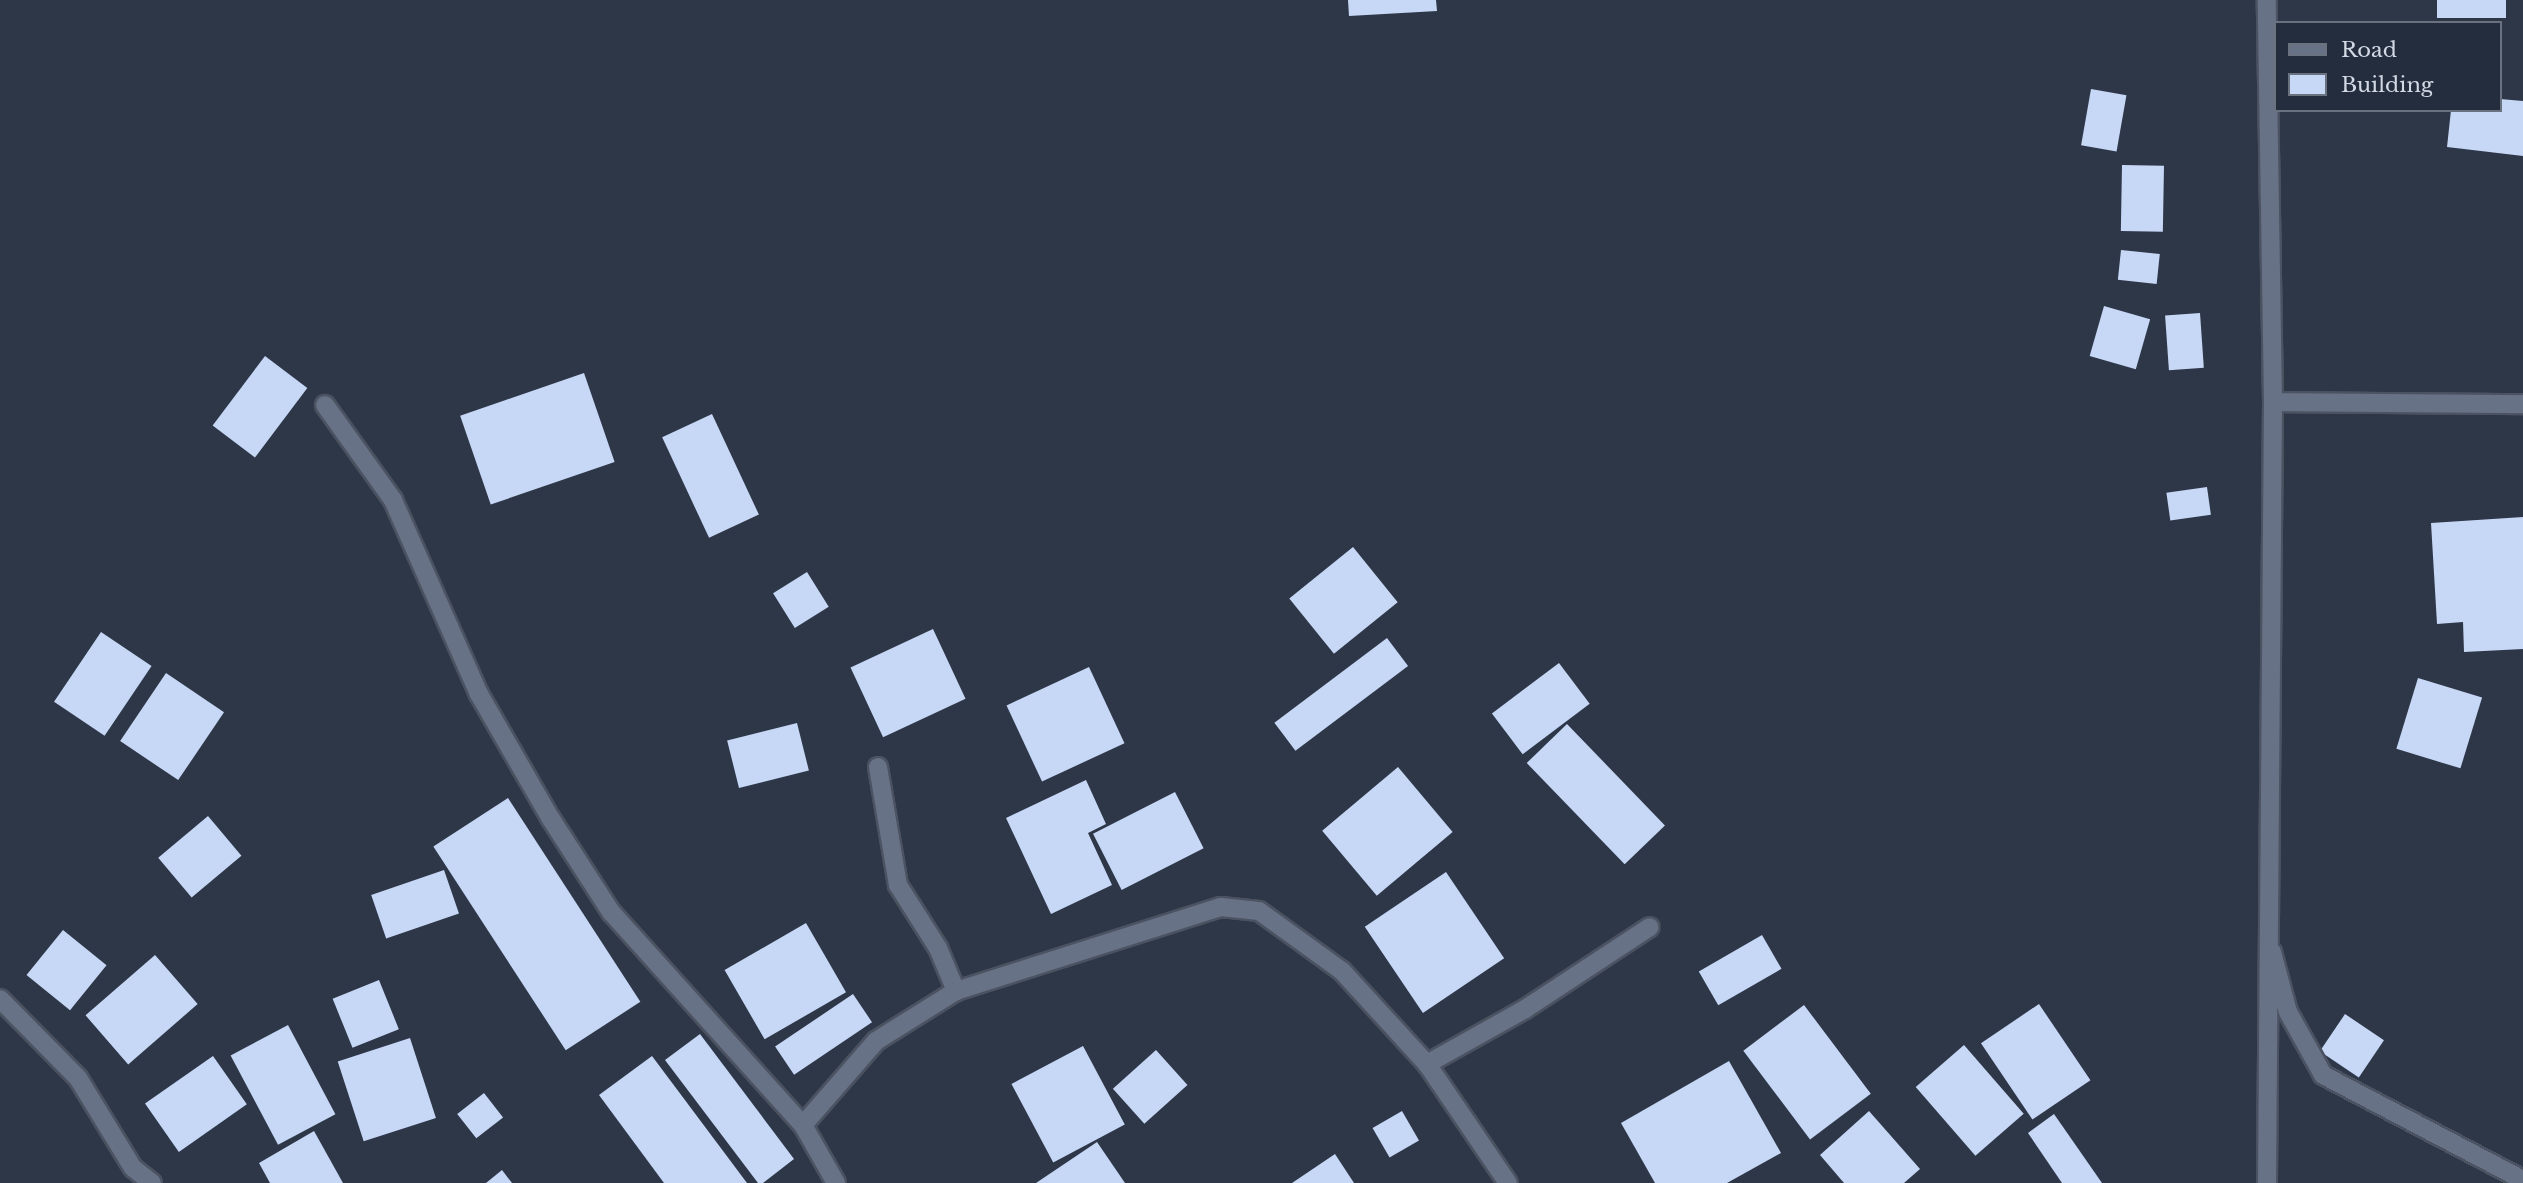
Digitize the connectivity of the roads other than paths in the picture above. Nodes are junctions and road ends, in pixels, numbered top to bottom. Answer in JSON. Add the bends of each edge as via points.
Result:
{"nodes":[{"id":1,"x":2267,"y":0,"type":"edge"},
{"id":2,"x":2273,"y":402,"type":"junction"},
{"id":3,"x":2523,"y":404,"type":"edge"},
{"id":4,"x":325,"y":405,"type":"dead end"},
{"id":5,"x":878,"y":767,"type":"dead end"},
{"id":6,"x":1650,"y":927,"type":"dead end"},
{"id":7,"x":2271,"y":951,"type":"junction"},
{"id":8,"x":956,"y":991,"type":"junction"},
{"id":9,"x":0,"y":999,"type":"edge"},
{"id":10,"x":1427,"y":1064,"type":"junction"},
{"id":11,"x":803,"y":1125,"type":"junction"},
{"id":12,"x":2523,"y":1180,"type":"edge"},
{"id":13,"x":152,"y":1183,"type":"edge"},
{"id":14,"x":836,"y":1183,"type":"edge"},
{"id":15,"x":1507,"y":1183,"type":"edge"},
{"id":16,"x":2267,"y":1183,"type":"edge"}],
"edges":[{"from":1,"to":2,"type":"street"},
{"from":2,"to":3,"type":"street"},
{"from":2,"to":7,"type":"street"},
{"from":4,"to":11,"type":"street","via":[[361,449],[393,500],[479,694],[611,912]]},
{"from":5,"to":8,"type":"street","via":[[898,885],[938,948]]},
{"from":6,"to":10,"type":"street","via":[[1525,1009]]},
{"from":7,"to":12,"type":"street","via":[[2288,1012],[2323,1074]]},
{"from":7,"to":16,"type":"street"},
{"from":8,"to":10,"type":"street","via":[[1221,907],[1259,911],[1342,971]]},
{"from":8,"to":11,"type":"street","via":[[876,1041]]},
{"from":9,"to":13,"type":"street","via":[[78,1078],[133,1168]]},
{"from":10,"to":15,"type":"street"},
{"from":11,"to":14,"type":"street"}]}
